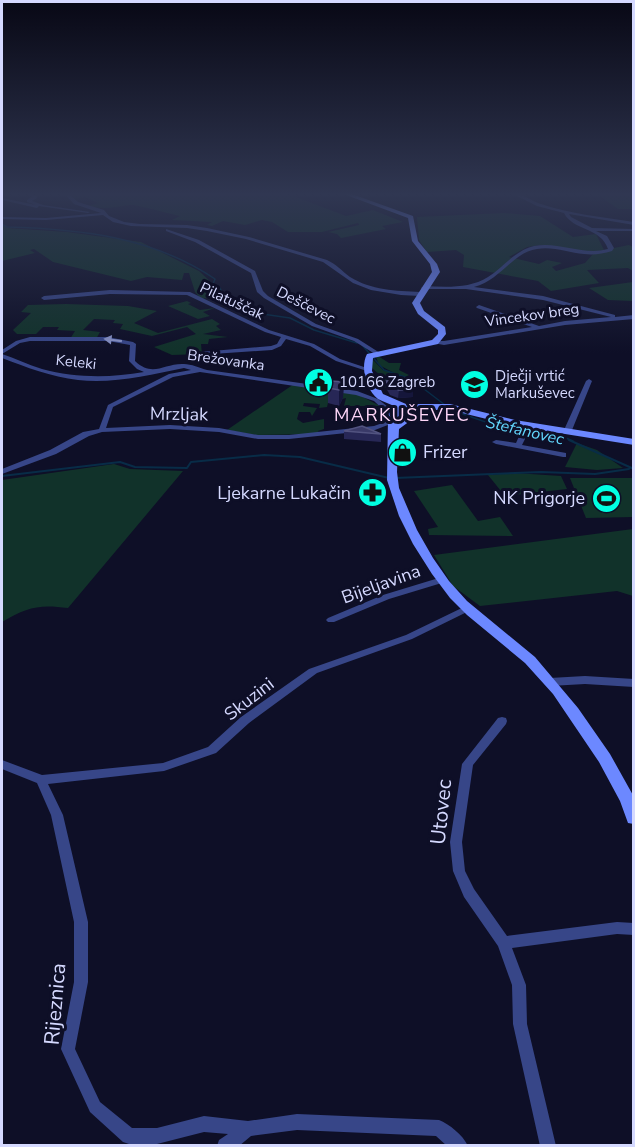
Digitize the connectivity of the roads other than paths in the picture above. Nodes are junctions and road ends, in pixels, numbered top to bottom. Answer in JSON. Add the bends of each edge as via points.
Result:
{"nodes":[{"id":1,"x":207,"y":247,"type":"edge"},
{"id":2,"x":280,"y":247,"type":"edge"},
{"id":3,"x":419,"y":247,"type":"edge"},
{"id":4,"x":610,"y":247,"type":"edge"},
{"id":5,"x":463,"y":286,"type":"junction"},
{"id":6,"x":422,"y":291,"type":"junction"},
{"id":7,"x":44,"y":297,"type":"dead end"},
{"id":8,"x":479,"y":307,"type":"dead end"},
{"id":9,"x":633,"y":317,"type":"edge"},
{"id":10,"x":619,"y":318,"type":"junction"},
{"id":11,"x":538,"y":327,"type":"junction"},
{"id":12,"x":285,"y":336,"type":"junction"},
{"id":13,"x":435,"y":342,"type":"junction"},
{"id":14,"x":2,"y":354,"type":"edge"},
{"id":15,"x":200,"y":354,"type":"dead end"},
{"id":16,"x":374,"y":355,"type":"junction"},
{"id":17,"x":367,"y":369,"type":"junction"},
{"id":18,"x":149,"y":371,"type":"junction"},
{"id":19,"x":201,"y":371,"type":"junction"},
{"id":20,"x":589,"y":381,"type":"dead end"},
{"id":21,"x":402,"y":406,"type":"junction"},
{"id":22,"x":413,"y":407,"type":"junction"},
{"id":23,"x":394,"y":420,"type":"junction"},
{"id":24,"x":526,"y":428,"type":"junction"},
{"id":25,"x":102,"y":430,"type":"junction"},
{"id":26,"x":363,"y":430,"type":"junction"},
{"id":27,"x":568,"y":430,"type":"junction"},
{"id":28,"x":496,"y":441,"type":"dead end"},
{"id":29,"x":633,"y":442,"type":"edge"},
{"id":30,"x":395,"y":443,"type":"junction"},
{"id":31,"x":518,"y":446,"type":"junction"},
{"id":32,"x":563,"y":455,"type":"dead end"},
{"id":33,"x":2,"y":472,"type":"edge"},
{"id":34,"x":442,"y":580,"type":"junction"},
{"id":35,"x":468,"y":608,"type":"junction"},
{"id":36,"x":331,"y":620,"type":"dead end"},
{"id":37,"x":550,"y":682,"type":"junction"},
{"id":38,"x":633,"y":683,"type":"edge"},
{"id":39,"x":502,"y":721,"type":"dead end"},
{"id":40,"x":2,"y":758,"type":"edge"},
{"id":41,"x":2,"y":764,"type":"edge"},
{"id":42,"x":17,"y":769,"type":"junction"},
{"id":43,"x":41,"y":780,"type":"junction"},
{"id":44,"x":633,"y":818,"type":"edge"},
{"id":45,"x":633,"y":929,"type":"edge"},
{"id":46,"x":504,"y":943,"type":"junction"},
{"id":47,"x":248,"y":1130,"type":"junction"},
{"id":48,"x":225,"y":1146,"type":"edge"},
{"id":49,"x":460,"y":1146,"type":"edge"},
{"id":50,"x":548,"y":1146,"type":"edge"}],
"edges":[{"from":1,"to":16,"type":"street","name":"Deščevec","via":[[253,272],[260,292],[266,297],[314,325],[356,340]]},
{"from":2,"to":6,"type":"street","via":[[336,265],[347,277],[388,293]]},
{"from":3,"to":6,"type":"main road","via":[[436,272]]},
{"from":4,"to":5,"type":"street","via":[[593,255],[538,247],[512,258],[483,282]]},
{"from":5,"to":6,"type":"street"},
{"from":5,"to":10,"type":"street","via":[[543,298]]},
{"from":6,"to":13,"type":"main road","via":[[416,303],[442,329]]},
{"from":7,"to":12,"type":"street","name":"Pilatuščak","via":[[185,292]]},
{"from":8,"to":11,"type":"street"},
{"from":9,"to":10,"type":"street","name":"Vincekov breg"},
{"from":10,"to":11,"type":"street","name":"Vincekov breg"},
{"from":11,"to":13,"type":"street","name":"Vincekov breg"},
{"from":12,"to":15,"type":"street","via":[[273,348]]},
{"from":12,"to":17,"type":"street","name":"Pilatuščak"},
{"from":13,"to":16,"type":"main road"},
{"from":14,"to":18,"type":"street","name":"Keleki","via":[[39,370],[78,378],[119,378]]},
{"from":18,"to":14,"type":"street","one_way":true,"via":[[132,361],[133,344],[115,339],[23,340]]},
{"from":16,"to":17,"type":"main road","via":[[367,362]]},
{"from":17,"to":21,"type":"main road","via":[[380,396]]},
{"from":18,"to":19,"type":"street","name":"Brežovanka","via":[[184,366]]},
{"from":19,"to":23,"type":"street","name":"Brežovanka","via":[[357,393],[376,400]]},
{"from":19,"to":25,"type":"street","via":[[171,375],[114,404]]},
{"from":20,"to":27,"type":"street"},
{"from":21,"to":22,"type":"main road"},
{"from":21,"to":23,"type":"main road"},
{"from":22,"to":23,"type":"main road","via":[[406,420]]},
{"from":22,"to":24,"type":"main road","via":[[445,406]]},
{"from":23,"to":26,"type":"street","name":"Mrzljak"},
{"from":23,"to":30,"type":"main road"},
{"from":24,"to":27,"type":"main road"},
{"from":24,"to":31,"type":"street"},
{"from":25,"to":26,"type":"street","name":"Mrzljak","via":[[170,427],[290,437]]},
{"from":25,"to":33,"type":"street","name":"Mrzljak"},
{"from":26,"to":30,"type":"street","name":"Mrzljak"},
{"from":27,"to":29,"type":"main road"},
{"from":28,"to":31,"type":"street"},
{"from":30,"to":34,"type":"main road","via":[[392,478],[405,514]]},
{"from":31,"to":32,"type":"street"},
{"from":34,"to":35,"type":"main road"},
{"from":34,"to":36,"type":"street","name":"Bijeljavina"},
{"from":35,"to":37,"type":"main road"},
{"from":35,"to":43,"type":"street","name":"Skuzini","via":[[409,637],[313,671],[245,720],[212,750],[164,767]]},
{"from":37,"to":38,"type":"street"},
{"from":37,"to":44,"type":"main road","via":[[622,788]]},
{"from":39,"to":46,"type":"street","name":"Utovec","via":[[468,764],[456,842],[459,871],[469,893]]},
{"from":40,"to":42,"type":"street"},
{"from":41,"to":42,"type":"street"},
{"from":42,"to":43,"type":"street"},
{"from":43,"to":47,"type":"street","name":"Rijeznica","via":[[57,815],[81,922],[81,982],[68,1048],[95,1107],[129,1136],[157,1136],[204,1124]]},
{"from":45,"to":46,"type":"street"},
{"from":46,"to":50,"type":"street","name":"Utovec","via":[[519,985],[519,1024]]},
{"from":47,"to":48,"type":"street"},
{"from":47,"to":49,"type":"street","name":"Rijeznica","via":[[297,1122],[439,1128]]}]}
